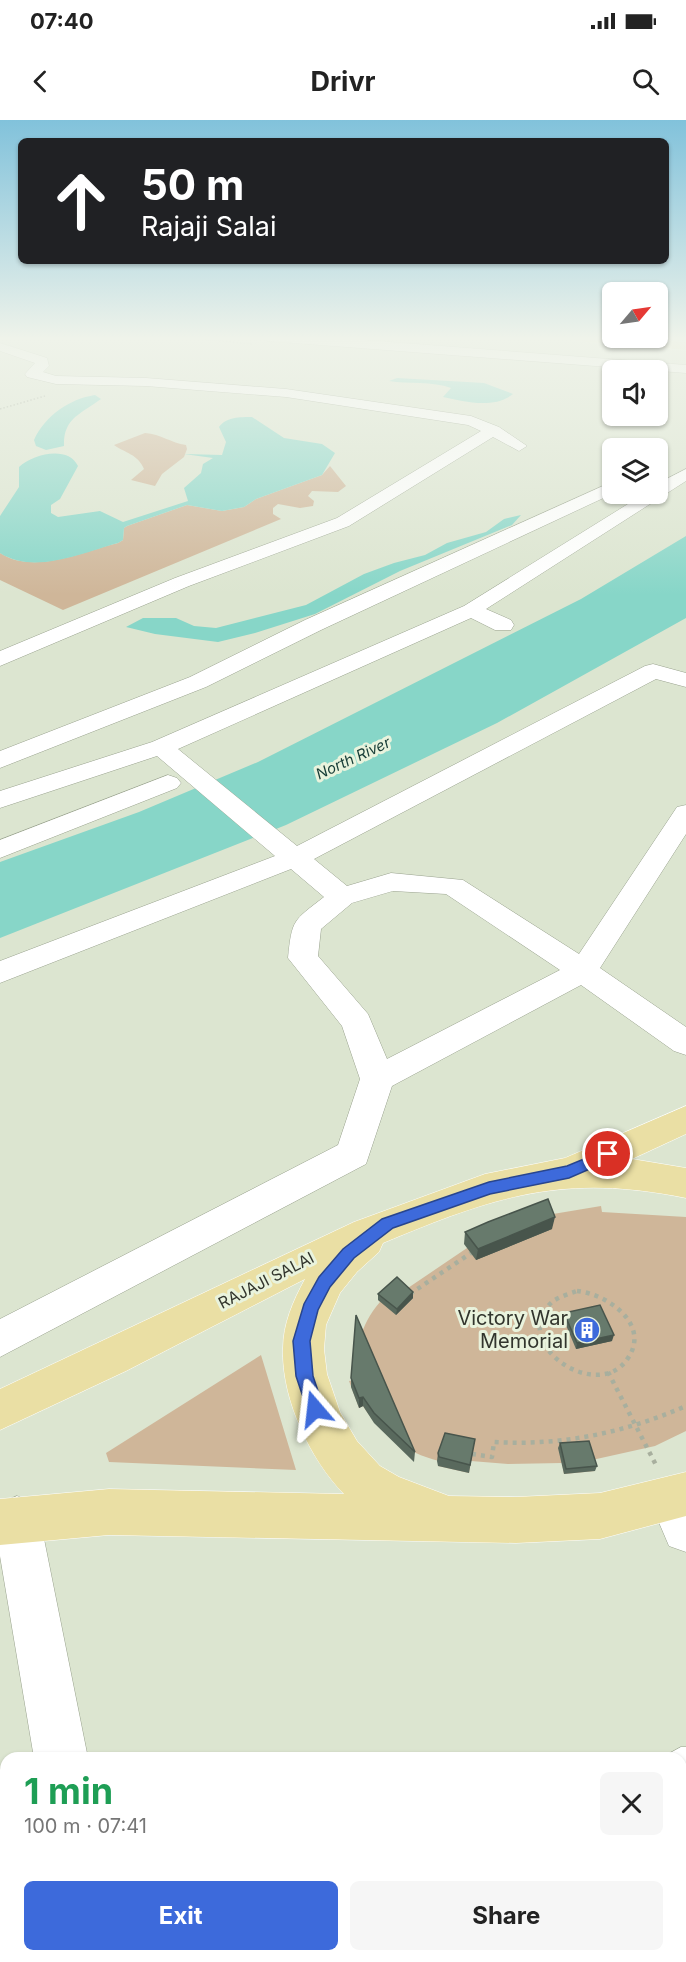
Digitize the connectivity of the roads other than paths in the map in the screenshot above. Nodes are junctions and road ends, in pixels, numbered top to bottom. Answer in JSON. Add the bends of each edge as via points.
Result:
{"nodes":[{"id":1,"x":462,"y":423,"type":"edge"},
{"id":2,"x":486,"y":427,"type":"junction"},
{"id":3,"x":519,"y":446,"type":"dead end"},
{"id":4,"x":686,"y":474,"type":"edge"},
{"id":5,"x":668,"y":485,"type":"edge"},
{"id":6,"x":602,"y":492,"type":"edge"},
{"id":7,"x":639,"y":504,"type":"edge"},
{"id":8,"x":471,"y":610,"type":"junction"},
{"id":9,"x":503,"y":625,"type":"dead end"},
{"id":10,"x":0,"y":646,"type":"edge"},
{"id":11,"x":0,"y":659,"type":"edge"},
{"id":12,"x":686,"y":680,"type":"edge"},
{"id":13,"x":161,"y":747,"type":"junction"},
{"id":14,"x":0,"y":760,"type":"edge"},
{"id":15,"x":180,"y":779,"type":"junction"},
{"id":16,"x":0,"y":800,"type":"edge"},
{"id":17,"x":686,"y":813,"type":"edge"},
{"id":18,"x":287,"y":849,"type":"junction"},
{"id":19,"x":0,"y":850,"type":"edge"},
{"id":20,"x":342,"y":897,"type":"junction"},
{"id":21,"x":583,"y":971,"type":"junction"},
{"id":22,"x":0,"y":973,"type":"edge"},
{"id":23,"x":686,"y":1043,"type":"edge"},
{"id":24,"x":377,"y":1079,"type":"junction"},
{"id":25,"x":686,"y":1119,"type":"edge"},
{"id":26,"x":569,"y":1172,"type":"junction"},
{"id":27,"x":686,"y":1183,"type":"edge"},
{"id":28,"x":387,"y":1223,"type":"junction"},
{"id":29,"x":0,"y":1340,"type":"edge"},
{"id":30,"x":0,"y":1410,"type":"edge"},
{"id":31,"x":675,"y":1497,"type":"edge"},
{"id":32,"x":471,"y":1519,"type":"junction"},
{"id":33,"x":9,"y":1521,"type":"edge"},
{"id":34,"x":60,"y":1752,"type":"edge"}],
"edges":[{"from":1,"to":2,"type":"street"},
{"from":2,"to":3,"type":"street"},
{"from":2,"to":10,"type":"street","via":[[450,439],[338,507]]},
{"from":2,"to":11,"type":"street","via":[[343,522],[182,582]]},
{"from":4,"to":5,"type":"street"},
{"from":6,"to":14,"type":"street","via":[[198,682]]},
{"from":7,"to":8,"type":"street"},
{"from":8,"to":9,"type":"street"},
{"from":8,"to":13,"type":"street"},
{"from":12,"to":18,"type":"street","via":[[653,671],[626,674]]},
{"from":13,"to":15,"type":"street"},
{"from":13,"to":16,"type":"street"},
{"from":15,"to":18,"type":"street"},
{"from":15,"to":19,"type":"street"},
{"from":17,"to":21,"type":"street"},
{"from":18,"to":20,"type":"street"},
{"from":18,"to":22,"type":"street"},
{"from":20,"to":21,"type":"street","via":[[391,882],[453,886]]},
{"from":20,"to":24,"type":"street","via":[[306,926],[303,958],[357,1022]]},
{"from":21,"to":23,"type":"street"},
{"from":21,"to":24,"type":"street"},
{"from":24,"to":29,"type":"street","via":[[353,1154]]},
{"from":25,"to":26,"type":"main road"},
{"from":26,"to":27,"type":"main road","name":"RAJAJI SALAI","via":[[652,1176]]},
{"from":26,"to":28,"type":"main road","name":"RAJAJI SALAI","via":[[489,1188]]},
{"from":28,"to":30,"type":"main road","name":"RAJAJI SALAI","via":[[307,1258]]},
{"from":28,"to":32,"type":"main road","via":[[348,1254],[324,1282],[301,1341],[305,1376],[315,1409],[335,1448],[365,1482],[408,1504]]},
{"from":31,"to":32,"type":"main road","via":[[600,1516]]},
{"from":32,"to":33,"type":"main road","via":[[109,1512]]},
{"from":33,"to":34,"type":"street"}]}
